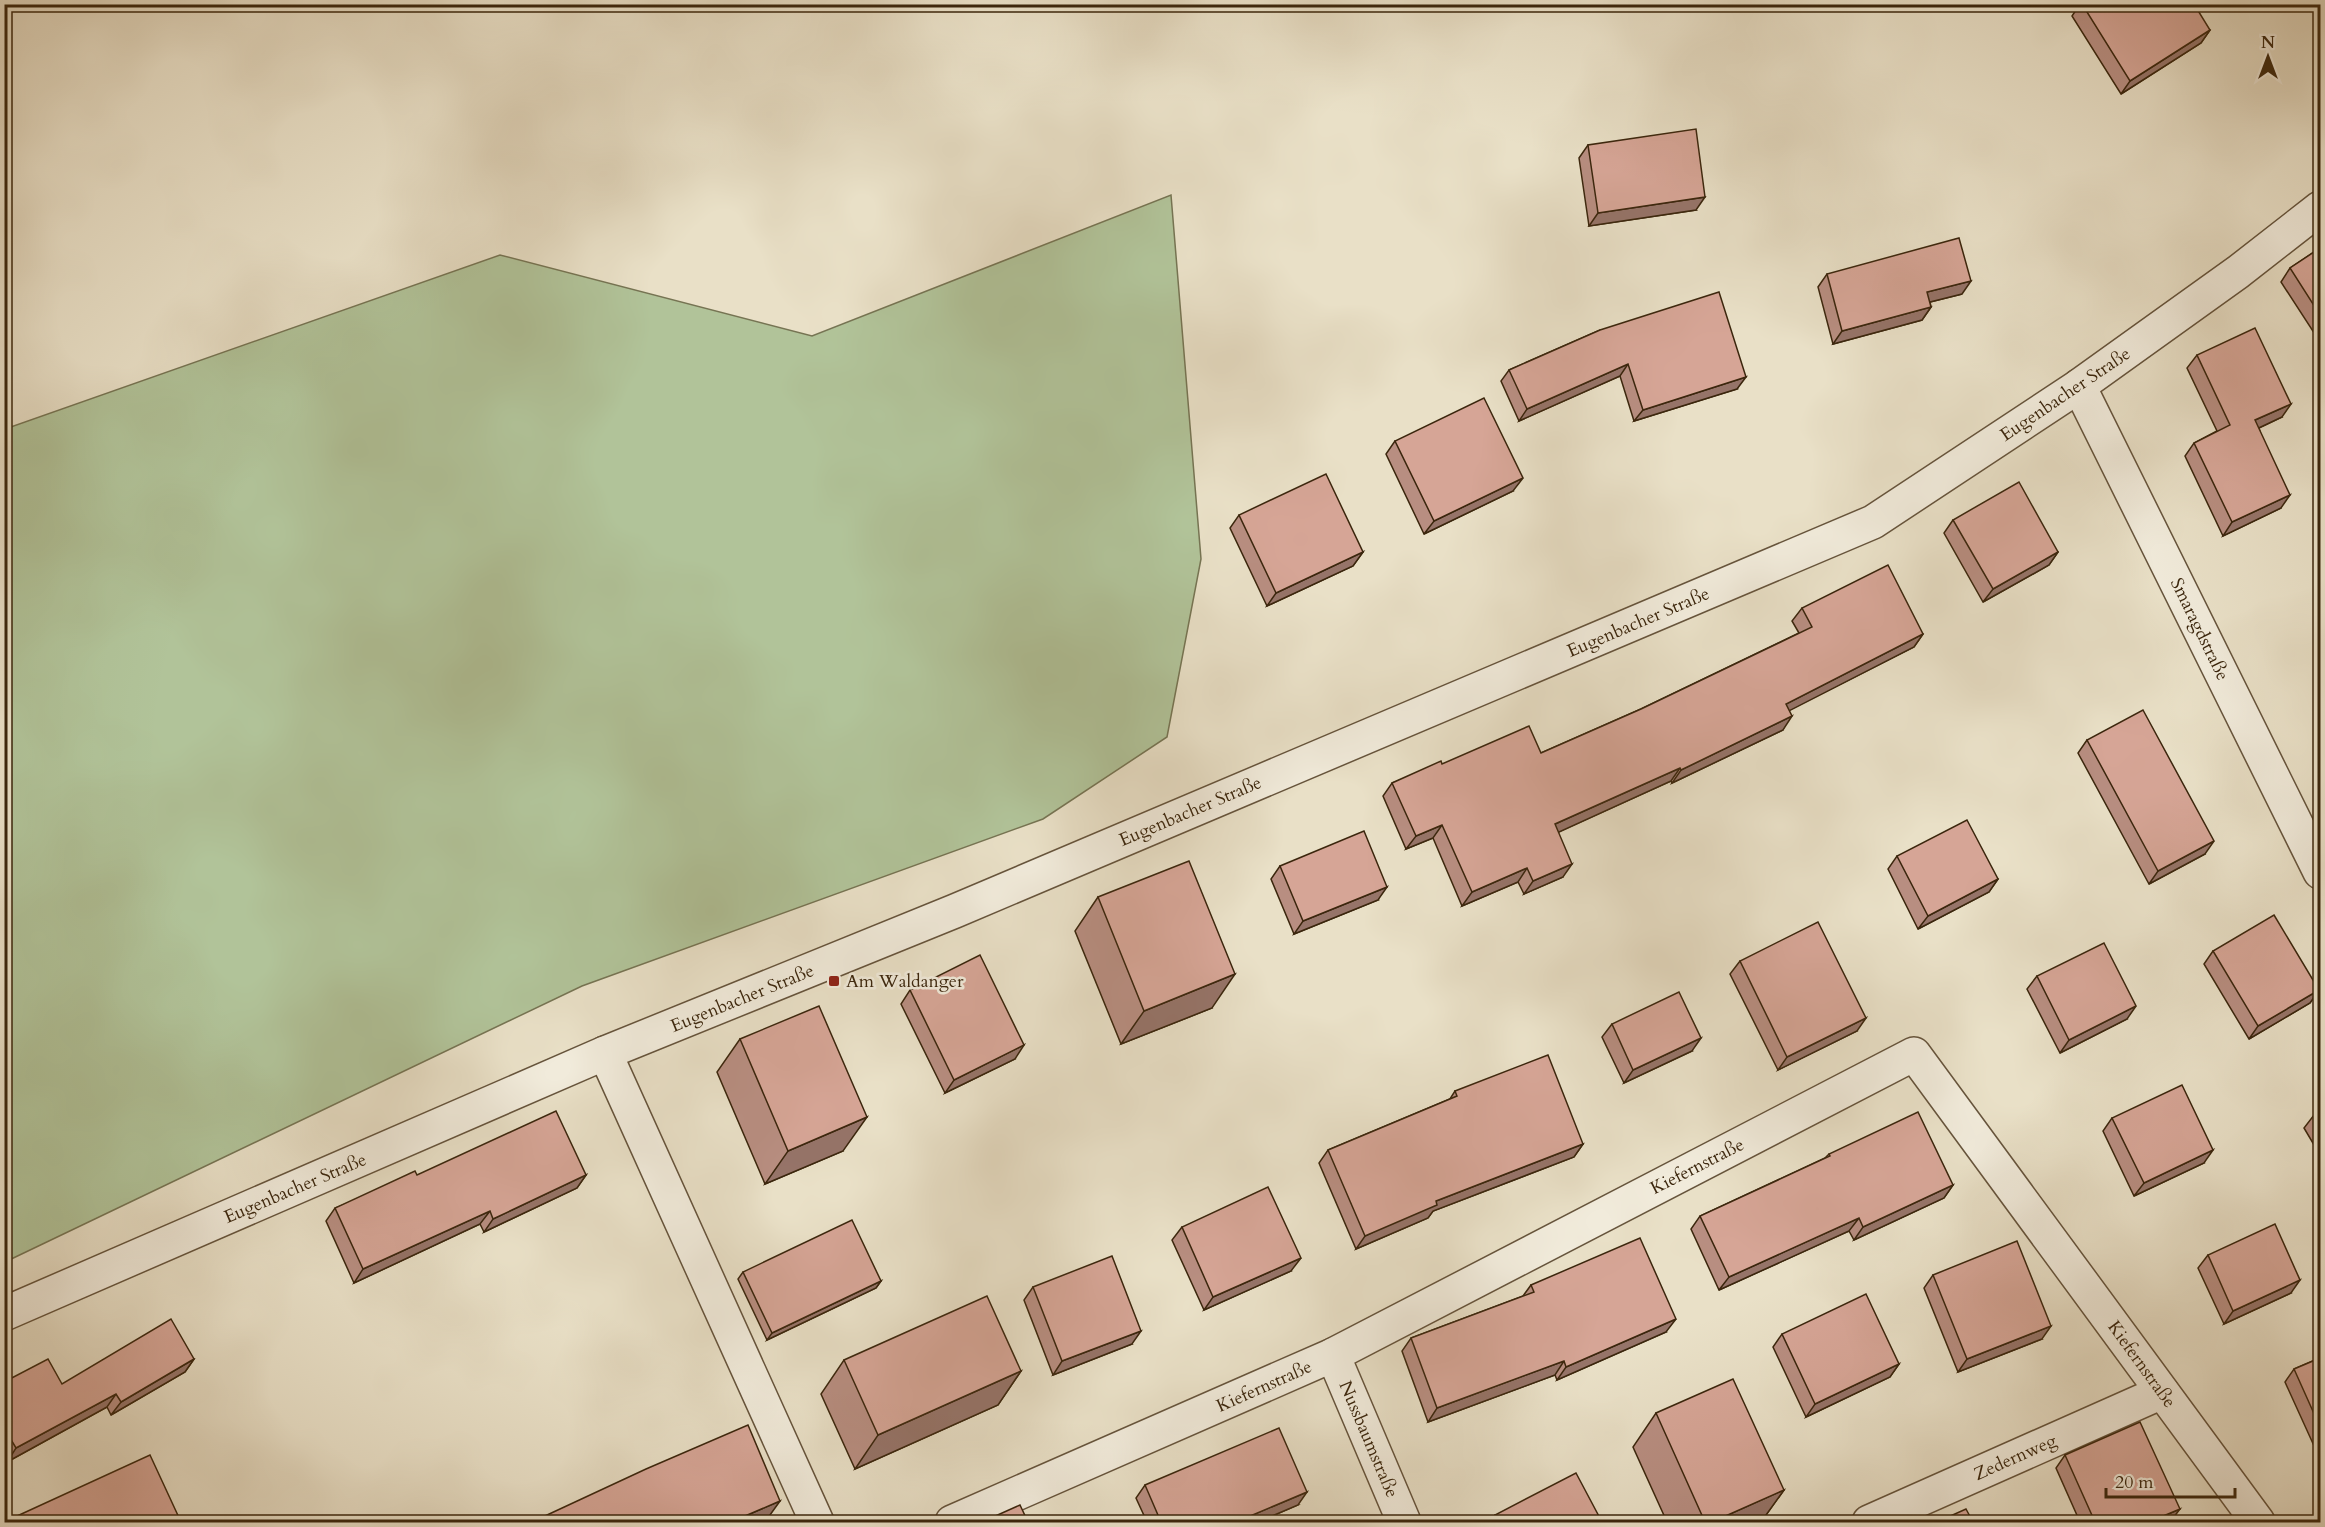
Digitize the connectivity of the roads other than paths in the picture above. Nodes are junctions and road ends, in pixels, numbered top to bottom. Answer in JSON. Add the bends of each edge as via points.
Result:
{"nodes":[{"id":1,"x":2320,"y":208,"type":"edge"},
{"id":2,"x":2079,"y":386,"type":"junction"},
{"id":3,"x":2320,"y":872,"type":"edge"},
{"id":4,"x":605,"y":1053,"type":"junction"},
{"id":5,"x":4,"y":1314,"type":"edge"},
{"id":6,"x":1333,"y":1355,"type":"junction"},
{"id":7,"x":2162,"y":1392,"type":"junction"},
{"id":8,"x":817,"y":1522,"type":"edge"},
{"id":9,"x":952,"y":1522,"type":"edge"},
{"id":10,"x":1404,"y":1522,"type":"edge"},
{"id":11,"x":1869,"y":1522,"type":"edge"},
{"id":12,"x":2258,"y":1522,"type":"edge"}],
"edges":[{"from":1,"to":2,"type":"street","name":"Eugenbacher Straße"},
{"from":2,"to":3,"type":"street","name":"Smaragdstraße"},
{"from":2,"to":4,"type":"street","name":"Eugenbacher Straße","via":[[1873,522],[977,902]]},
{"from":4,"to":5,"type":"street","name":"Eugenbacher Straße"},
{"from":4,"to":8,"type":"street"},
{"from":6,"to":7,"type":"street","name":"Kiefernstraße","via":[[1914,1053]]},
{"from":6,"to":9,"type":"street","name":"Kiefernstraße"},
{"from":6,"to":10,"type":"street","name":"Nussbaumstraße"},
{"from":7,"to":11,"type":"street","name":"Zedernweg"},
{"from":7,"to":12,"type":"street","name":"Kiefernstraße"}]}
